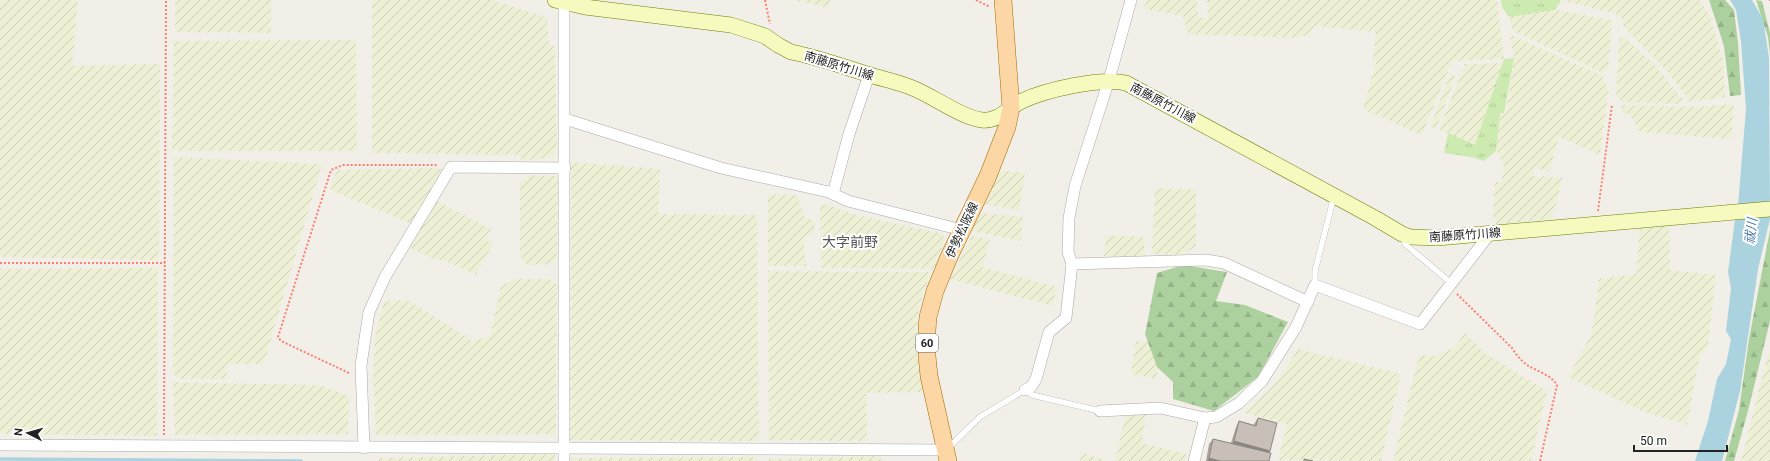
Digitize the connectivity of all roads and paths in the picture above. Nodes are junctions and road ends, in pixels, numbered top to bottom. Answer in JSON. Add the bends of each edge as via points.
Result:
{"nodes":[{"id":1,"x":166,"y":0,"type":"edge"},
{"id":2,"x":765,"y":0,"type":"edge"},
{"id":3,"x":1003,"y":0,"type":"edge"},
{"id":4,"x":1131,"y":0,"type":"edge"},
{"id":5,"x":560,"y":2,"type":"edge"},
{"id":6,"x":768,"y":38,"type":"junction"},
{"id":7,"x":869,"y":75,"type":"junction"},
{"id":8,"x":1109,"y":80,"type":"junction"},
{"id":9,"x":1612,"y":105,"type":"dead end"},
{"id":10,"x":1011,"y":108,"type":"junction"},
{"id":11,"x":565,"y":119,"type":"junction"},
{"id":12,"x":451,"y":167,"type":"junction"},
{"id":13,"x":565,"y":168,"type":"junction"},
{"id":14,"x":833,"y":194,"type":"junction"},
{"id":15,"x":1334,"y":195,"type":"junction"},
{"id":16,"x":1770,"y":209,"type":"edge"},
{"id":17,"x":1602,"y":224,"type":"junction"},
{"id":18,"x":962,"y":230,"type":"junction"},
{"id":19,"x":1402,"y":234,"type":"junction"},
{"id":20,"x":1489,"y":234,"type":"junction"},
{"id":21,"x":0,"y":263,"type":"edge"},
{"id":22,"x":165,"y":263,"type":"junction"},
{"id":23,"x":1072,"y":264,"type":"junction"},
{"id":24,"x":1451,"y":283,"type":"junction"},
{"id":25,"x":1315,"y":285,"type":"junction"},
{"id":26,"x":1308,"y":302,"type":"junction"},
{"id":27,"x":362,"y":377,"type":"junction"},
{"id":28,"x":1025,"y":390,"type":"junction"},
{"id":29,"x":1100,"y":411,"type":"joint"},
{"id":30,"x":1205,"y":418,"type":"junction"},
{"id":31,"x":0,"y":445,"type":"edge"},
{"id":32,"x":164,"y":446,"type":"junction"},
{"id":33,"x":364,"y":448,"type":"junction"},
{"id":34,"x":564,"y":449,"type":"junction"},
{"id":35,"x":947,"y":456,"type":"edge"},
{"id":36,"x":564,"y":461,"type":"edge"},
{"id":37,"x":1194,"y":461,"type":"edge"},
{"id":38,"x":1540,"y":461,"type":"edge"}],
"edges":[{"from":1,"to":22,"type":"path"},
{"from":2,"to":6,"type":"path","via":[[772,33]]},
{"from":3,"to":10,"type":"main road","name":"伊勢松阪線","number":"60"},
{"from":4,"to":8,"type":"street"},
{"from":5,"to":6,"type":"main road","name":"南藤原竹川線","via":[[731,25]]},
{"from":5,"to":11,"type":"street"},
{"from":6,"to":7,"type":"main road","name":"南藤原竹川線","via":[[791,52]]},
{"from":7,"to":10,"type":"main road","name":"南藤原竹川線","via":[[911,87],[970,117],[992,119]]},
{"from":7,"to":14,"type":"street","via":[[849,134]]},
{"from":8,"to":10,"type":"main road","name":"南藤原竹川線","via":[[1030,97]]},
{"from":8,"to":15,"type":"main road","name":"南藤原竹川線","via":[[1126,83]]},
{"from":8,"to":23,"type":"street","via":[[1075,186],[1069,218],[1068,252]]},
{"from":9,"to":17,"type":"path","via":[[1598,212]]},
{"from":10,"to":18,"type":"main road","name":"伊勢松阪線","number":"60","via":[[1005,135]]},
{"from":11,"to":13,"type":"street"},
{"from":11,"to":14,"type":"street","via":[[721,168]]},
{"from":12,"to":13,"type":"street"},
{"from":12,"to":27,"type":"street","via":[[385,277],[369,312],[361,365]]},
{"from":12,"to":27,"type":"path","via":[[343,165],[331,170],[278,337],[281,341]]},
{"from":13,"to":34,"type":"street"},
{"from":14,"to":18,"type":"street","via":[[848,201]]},
{"from":15,"to":19,"type":"main road","name":"南藤原竹川線"},
{"from":15,"to":25,"type":"lane","via":[[1315,271]]},
{"from":16,"to":17,"type":"main road","name":"南藤原竹川線"},
{"from":17,"to":20,"type":"main road","name":"南藤原竹川線"},
{"from":18,"to":35,"type":"main road","name":"伊勢松阪線","number":"60","via":[[935,291],[926,330],[929,376]]},
{"from":19,"to":20,"type":"main road","name":"南藤原竹川線","via":[[1437,238]]},
{"from":19,"to":24,"type":"lane","via":[[1405,244]]},
{"from":20,"to":24,"type":"street"},
{"from":21,"to":22,"type":"path"},
{"from":22,"to":32,"type":"path"},
{"from":23,"to":26,"type":"street","via":[[1206,260],[1224,263]]},
{"from":23,"to":28,"type":"street","via":[[1066,318],[1049,332],[1036,379],[1031,387]]},
{"from":24,"to":25,"type":"street","via":[[1420,324]]},
{"from":24,"to":38,"type":"path","via":[[1454,292],[1512,348],[1518,357],[1554,380],[1557,385]]},
{"from":25,"to":26,"type":"street"},
{"from":26,"to":30,"type":"street","via":[[1296,327],[1262,381],[1239,403],[1216,417]]},
{"from":27,"to":33,"type":"street"},
{"from":28,"to":29,"type":"lane","via":[[1032,395]]},
{"from":28,"to":35,"type":"lane","via":[[980,417]]},
{"from":29,"to":30,"type":"street","via":[[1160,408]]},
{"from":30,"to":37,"type":"street"},
{"from":31,"to":32,"type":"street"},
{"from":32,"to":33,"type":"street"},
{"from":33,"to":34,"type":"street"},
{"from":34,"to":35,"type":"street"},
{"from":34,"to":36,"type":"street"}]}
